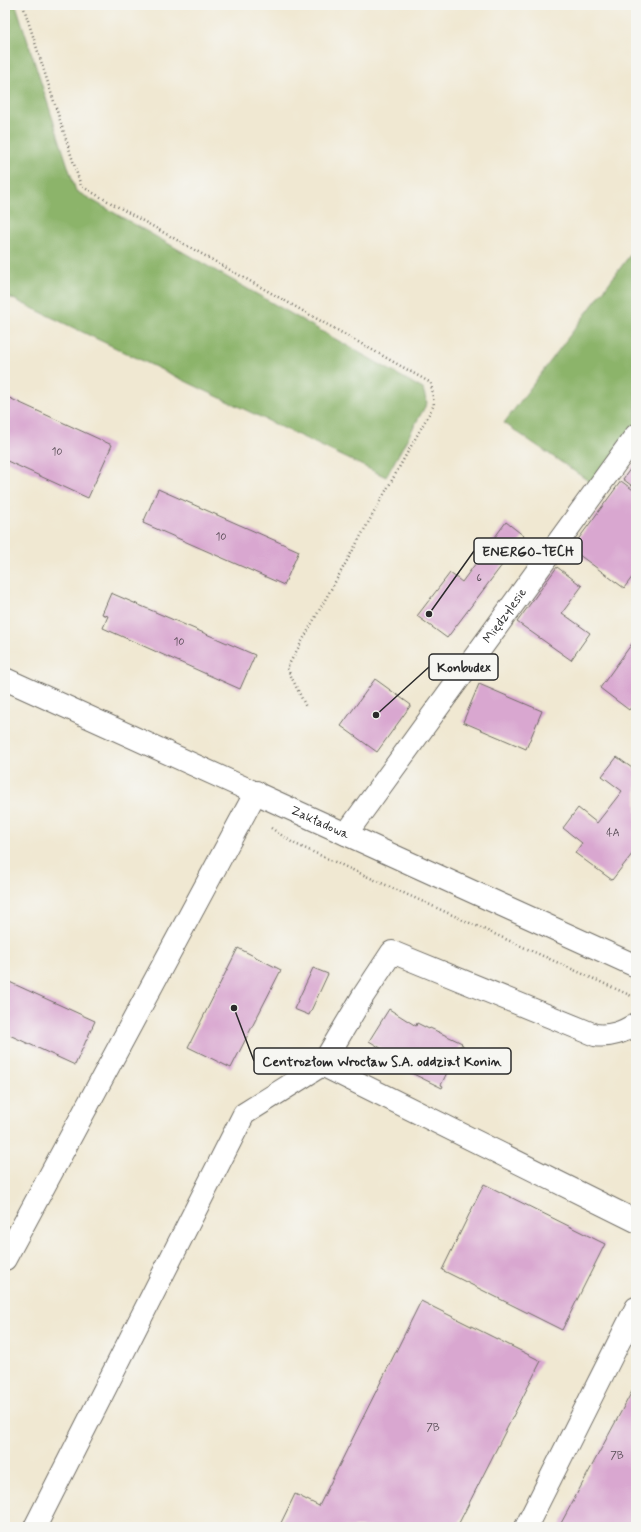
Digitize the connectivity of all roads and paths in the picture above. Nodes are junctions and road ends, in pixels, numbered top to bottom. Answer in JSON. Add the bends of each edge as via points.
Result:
{"nodes":[{"id":1,"x":22,"y":5,"type":"edge"},
{"id":2,"x":636,"y":435,"type":"edge"},
{"id":3,"x":5,"y":679,"type":"edge"},
{"id":4,"x":306,"y":707,"type":"dead end"},
{"id":5,"x":256,"y":792,"type":"junction"},
{"id":6,"x":267,"y":825,"type":"dead end"},
{"id":7,"x":346,"y":834,"type":"junction"},
{"id":8,"x":636,"y":966,"type":"edge"},
{"id":9,"x":636,"y":998,"type":"edge"},
{"id":10,"x":636,"y":1024,"type":"edge"},
{"id":11,"x":322,"y":1065,"type":"junction"},
{"id":12,"x":636,"y":1221,"type":"edge"},
{"id":13,"x":5,"y":1258,"type":"edge"},
{"id":14,"x":636,"y":1308,"type":"edge"},
{"id":15,"x":35,"y":1527,"type":"edge"},
{"id":16,"x":526,"y":1527,"type":"edge"}],
"edges":[{"from":1,"to":4,"type":"path","via":[[81,186],[431,383],[434,405],[288,668]]},
{"from":2,"to":7,"type":"street","name":"Międzylesie"},
{"from":3,"to":5,"type":"street","name":"Zakładowa"},
{"from":5,"to":7,"type":"street","name":"Zakładowa"},
{"from":5,"to":13,"type":"street"},
{"from":6,"to":9,"type":"path","via":[[293,843]]},
{"from":7,"to":8,"type":"street","name":"Zakładowa"},
{"from":10,"to":11,"type":"street","via":[[618,1034],[606,1037],[595,1035],[392,952]]},
{"from":11,"to":12,"type":"street"},
{"from":11,"to":15,"type":"street","via":[[244,1114]]},
{"from":14,"to":16,"type":"street"}]}
